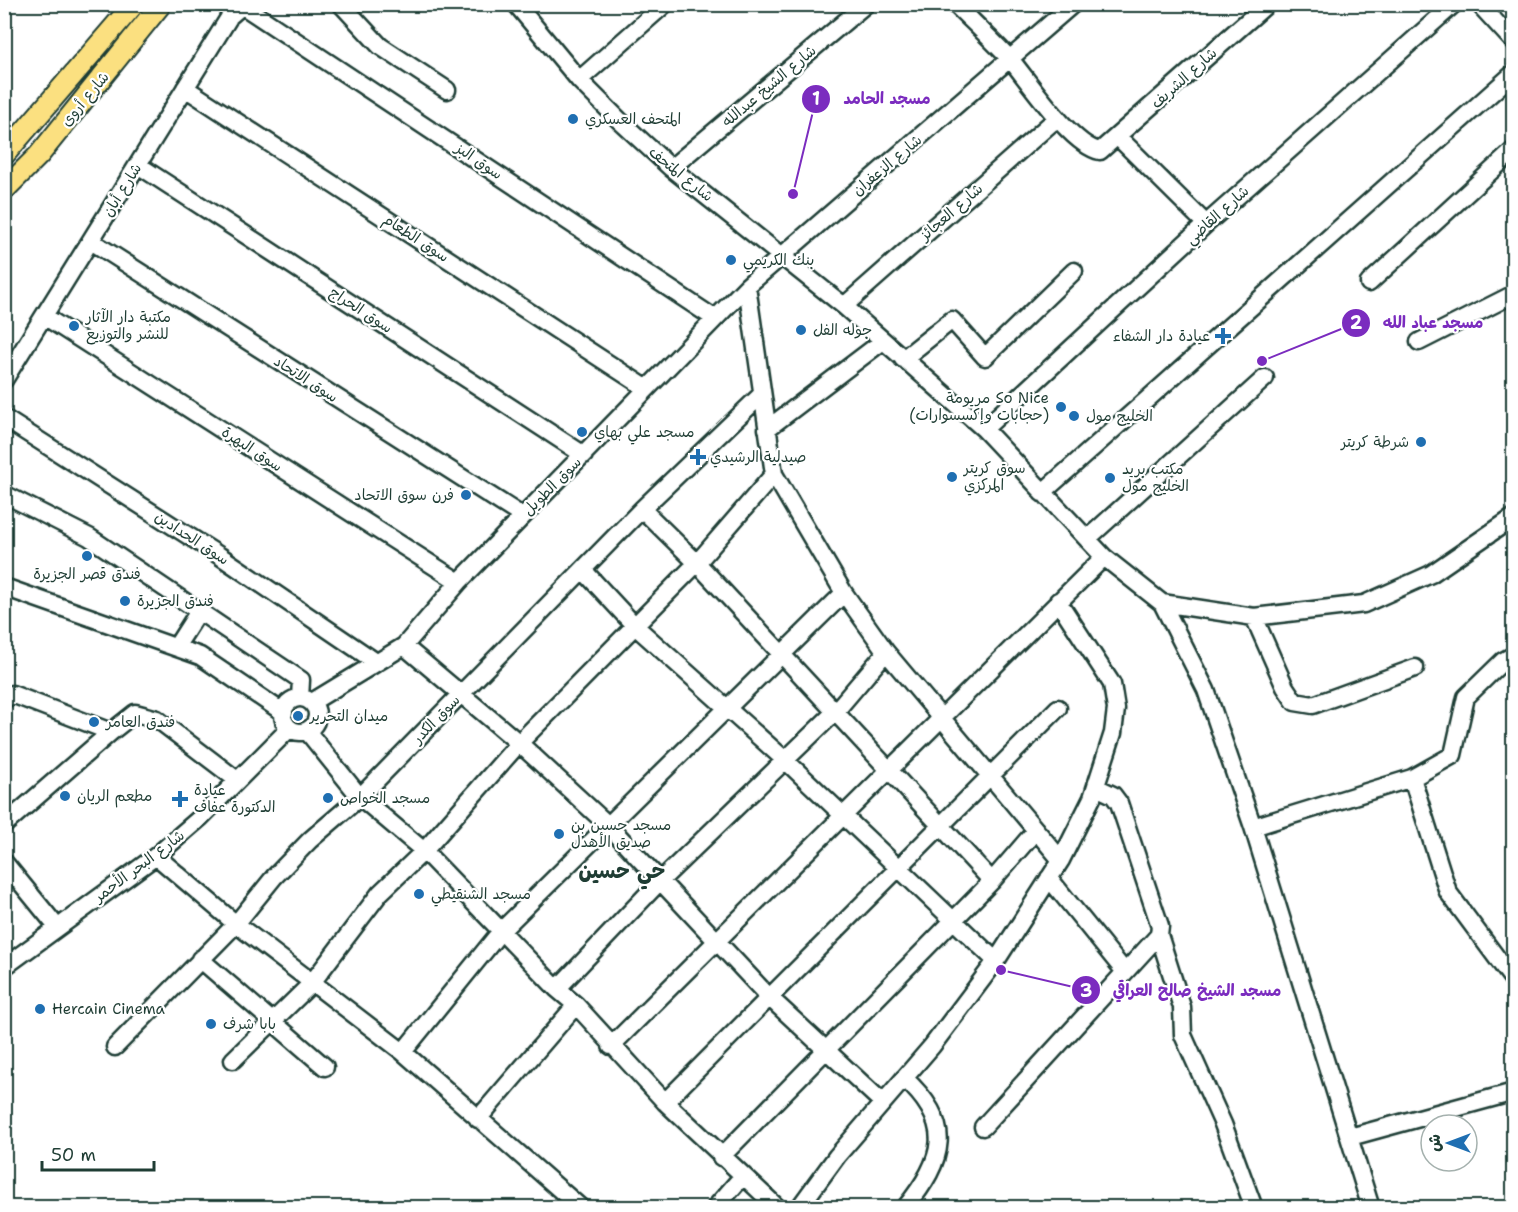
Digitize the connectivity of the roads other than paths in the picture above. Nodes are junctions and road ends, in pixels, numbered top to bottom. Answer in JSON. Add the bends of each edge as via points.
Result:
{"nodes":[{"id":1,"x":134,"y":4,"type":"edge"},
{"id":2,"x":161,"y":4,"type":"edge"},
{"id":3,"x":341,"y":4,"type":"edge"},
{"id":4,"x":516,"y":4,"type":"edge"},
{"id":5,"x":665,"y":4,"type":"edge"},
{"id":6,"x":866,"y":4,"type":"edge"},
{"id":7,"x":955,"y":4,"type":"edge"},
{"id":8,"x":1073,"y":4,"type":"edge"},
{"id":9,"x":1267,"y":4,"type":"edge"},
{"id":10,"x":1454,"y":4,"type":"edge"},
{"id":11,"x":1479,"y":4,"type":"edge"},
{"id":12,"x":243,"y":5,"type":"edge"},
{"id":13,"x":1514,"y":42,"type":"edge"},
{"id":14,"x":1010,"y":59,"type":"junction"},
{"id":15,"x":1514,"y":73,"type":"edge"},
{"id":16,"x":579,"y":80,"type":"junction"},
{"id":17,"x":185,"y":88,"type":"junction"},
{"id":18,"x":447,"y":90,"type":"dead end"},
{"id":19,"x":1057,"y":117,"type":"junction"},
{"id":20,"x":1118,"y":136,"type":"junction"},
{"id":21,"x":1514,"y":150,"type":"edge"},
{"id":22,"x":4,"y":155,"type":"edge"},
{"id":23,"x":138,"y":165,"type":"junction"},
{"id":24,"x":671,"y":168,"type":"junction"},
{"id":25,"x":4,"y":190,"type":"edge"},
{"id":26,"x":1206,"y":224,"type":"junction"},
{"id":27,"x":91,"y":241,"type":"junction"},
{"id":28,"x":782,"y":254,"type":"junction"},
{"id":29,"x":1074,"y":271,"type":"dead end"},
{"id":30,"x":1368,"y":283,"type":"dead end"},
{"id":31,"x":747,"y":286,"type":"junction"},
{"id":32,"x":1514,"y":294,"type":"edge"},
{"id":33,"x":844,"y":306,"type":"junction"},
{"id":34,"x":44,"y":316,"type":"junction"},
{"id":35,"x":714,"y":318,"type":"junction"},
{"id":36,"x":882,"y":341,"type":"junction"},
{"id":37,"x":1419,"y":342,"type":"dead end"},
{"id":38,"x":903,"y":359,"type":"junction"},
{"id":39,"x":1265,"y":378,"type":"dead end"},
{"id":40,"x":4,"y":380,"type":"edge"},
{"id":41,"x":646,"y":388,"type":"junction"},
{"id":42,"x":762,"y":394,"type":"junction"},
{"id":43,"x":4,"y":418,"type":"edge"},
{"id":44,"x":767,"y":429,"type":"junction"},
{"id":45,"x":984,"y":429,"type":"junction"},
{"id":46,"x":584,"y":455,"type":"junction"},
{"id":47,"x":774,"y":474,"type":"junction"},
{"id":48,"x":1042,"y":493,"type":"junction"},
{"id":49,"x":4,"y":494,"type":"edge"},
{"id":50,"x":642,"y":509,"type":"junction"},
{"id":51,"x":522,"y":516,"type":"junction"},
{"id":52,"x":1514,"y":517,"type":"edge"},
{"id":53,"x":1087,"y":539,"type":"junction"},
{"id":54,"x":1104,"y":557,"type":"junction"},
{"id":55,"x":697,"y":563,"type":"junction"},
{"id":56,"x":584,"y":571,"type":"junction"},
{"id":57,"x":459,"y":582,"type":"junction"},
{"id":58,"x":4,"y":587,"type":"edge"},
{"id":59,"x":844,"y":593,"type":"junction"},
{"id":60,"x":1058,"y":601,"type":"junction"},
{"id":61,"x":1162,"y":603,"type":"junction"},
{"id":62,"x":199,"y":611,"type":"junction"},
{"id":63,"x":1254,"y":617,"type":"junction"},
{"id":64,"x":635,"y":626,"type":"junction"},
{"id":65,"x":404,"y":646,"type":"junction"},
{"id":66,"x":176,"y":647,"type":"junction"},
{"id":67,"x":886,"y":652,"type":"junction"},
{"id":68,"x":1514,"y":655,"type":"edge"},
{"id":69,"x":783,"y":656,"type":"junction"},
{"id":70,"x":376,"y":662,"type":"junction"},
{"id":71,"x":1415,"y":668,"type":"dead end"},
{"id":72,"x":460,"y":695,"type":"junction"},
{"id":73,"x":4,"y":700,"type":"edge"},
{"id":74,"x":306,"y":700,"type":"junction"},
{"id":75,"x":1058,"y":708,"type":"dead end"},
{"id":76,"x":727,"y":710,"type":"junction"},
{"id":77,"x":835,"y":712,"type":"junction"},
{"id":78,"x":942,"y":716,"type":"junction"},
{"id":79,"x":286,"y":721,"type":"junction"},
{"id":80,"x":307,"y":731,"type":"junction"},
{"id":81,"x":111,"y":732,"type":"junction"},
{"id":82,"x":519,"y":743,"type":"junction"},
{"id":83,"x":785,"y":760,"type":"junction"},
{"id":84,"x":888,"y":770,"type":"junction"},
{"id":85,"x":990,"y":773,"type":"junction"},
{"id":86,"x":1412,"y":778,"type":"junction"},
{"id":87,"x":237,"y":780,"type":"junction"},
{"id":88,"x":1096,"y":786,"type":"junction"},
{"id":89,"x":360,"y":797,"type":"junction"},
{"id":90,"x":844,"y":817,"type":"junction"},
{"id":91,"x":4,"y":825,"type":"edge"},
{"id":92,"x":939,"y":825,"type":"junction"},
{"id":93,"x":609,"y":826,"type":"junction"},
{"id":94,"x":1253,"y":826,"type":"junction"},
{"id":95,"x":1036,"y":830,"type":"junction"},
{"id":96,"x":424,"y":851,"type":"junction"},
{"id":97,"x":156,"y":856,"type":"junction"},
{"id":98,"x":1061,"y":860,"type":"junction"},
{"id":99,"x":4,"y":862,"type":"edge"},
{"id":100,"x":898,"y":866,"type":"junction"},
{"id":101,"x":1049,"y":878,"type":"junction"},
{"id":102,"x":660,"y":881,"type":"junction"},
{"id":103,"x":992,"y":881,"type":"junction"},
{"id":104,"x":954,"y":919,"type":"junction"},
{"id":105,"x":236,"y":924,"type":"junction"},
{"id":106,"x":57,"y":927,"type":"junction"},
{"id":107,"x":501,"y":931,"type":"junction"},
{"id":108,"x":1159,"y":935,"type":"junction"},
{"id":109,"x":717,"y":942,"type":"junction"},
{"id":110,"x":200,"y":958,"type":"junction"},
{"id":111,"x":996,"y":961,"type":"junction"},
{"id":112,"x":4,"y":967,"type":"edge"},
{"id":113,"x":1125,"y":972,"type":"junction"},
{"id":114,"x":1514,"y":981,"type":"edge"},
{"id":115,"x":311,"y":984,"type":"junction"},
{"id":116,"x":557,"y":989,"type":"junction"},
{"id":117,"x":768,"y":996,"type":"junction"},
{"id":118,"x":576,"y":1005,"type":"junction"},
{"id":119,"x":273,"y":1022,"type":"junction"},
{"id":120,"x":611,"y":1046,"type":"junction"},
{"id":121,"x":115,"y":1047,"type":"dead end"},
{"id":122,"x":826,"y":1049,"type":"junction"},
{"id":123,"x":403,"y":1052,"type":"junction"},
{"id":124,"x":233,"y":1060,"type":"dead end"},
{"id":125,"x":326,"y":1067,"type":"dead end"},
{"id":126,"x":904,"y":1078,"type":"junction"},
{"id":127,"x":1514,"y":1092,"type":"edge"},
{"id":128,"x":665,"y":1102,"type":"junction"},
{"id":129,"x":882,"y":1102,"type":"junction"},
{"id":130,"x":478,"y":1119,"type":"junction"},
{"id":131,"x":983,"y":1127,"type":"dead end"},
{"id":132,"x":1350,"y":1137,"type":"junction"},
{"id":133,"x":722,"y":1157,"type":"junction"},
{"id":134,"x":742,"y":1177,"type":"junction"},
{"id":135,"x":1247,"y":1204,"type":"edge"},
{"id":136,"x":581,"y":1208,"type":"edge"},
{"id":137,"x":715,"y":1208,"type":"edge"},
{"id":138,"x":778,"y":1208,"type":"edge"},
{"id":139,"x":799,"y":1208,"type":"edge"},
{"id":140,"x":905,"y":1208,"type":"edge"},
{"id":141,"x":1371,"y":1208,"type":"edge"}],
"edges":[{"from":1,"to":22,"type":"main road","name":"شارع أروى"},
{"from":2,"to":25,"type":"main road","name":"شارع أروى","via":[[53,138]]},
{"from":3,"to":18,"type":"street","via":[[380,46]]},
{"from":4,"to":16,"type":"street","name":"شارع المتحف"},
{"from":5,"to":16,"type":"street"},
{"from":6,"to":24,"type":"street","name":"شارع الشيخ عبدالله"},
{"from":7,"to":14,"type":"street"},
{"from":8,"to":14,"type":"street","name":"شارع الزعفران"},
{"from":9,"to":20,"type":"street","name":"شارع الشريف"},
{"from":10,"to":26,"type":"street","name":"شارع القاضي"},
{"from":11,"to":13,"type":"street"},
{"from":12,"to":17,"type":"street","name":"شارع أبان","via":[[230,16]]},
{"from":12,"to":35,"type":"street","name":"سوق البز"},
{"from":14,"to":19,"type":"street"},
{"from":14,"to":28,"type":"street","name":"شارع الزعفران"},
{"from":15,"to":48,"type":"street"},
{"from":16,"to":24,"type":"street","name":"شارع المتحف"},
{"from":17,"to":23,"type":"street","name":"شارع أبان"},
{"from":17,"to":41,"type":"street","name":"سوق الطعام"},
{"from":19,"to":20,"type":"street","name":"شارع الشريف","via":[[1091,149],[1100,151]]},
{"from":19,"to":33,"type":"street","name":"شارع العجائز"},
{"from":20,"to":26,"type":"street"},
{"from":21,"to":30,"type":"street"},
{"from":23,"to":27,"type":"street","name":"شارع أبان"},
{"from":23,"to":46,"type":"street","name":"سوق الحراج"},
{"from":24,"to":28,"type":"street","name":"شارع المتحف"},
{"from":26,"to":45,"type":"street","name":"شارع القاضي"},
{"from":27,"to":34,"type":"street","name":"شارع أبان"},
{"from":27,"to":51,"type":"street","name":"سوق الاتحاد"},
{"from":28,"to":31,"type":"street","name":"سوق الطويل"},
{"from":28,"to":33,"type":"street","name":"شارع المتحف"},
{"from":29,"to":38,"type":"street","via":[[985,357],[952,320]]},
{"from":31,"to":35,"type":"street","name":"سوق الطويل"},
{"from":31,"to":42,"type":"street"},
{"from":32,"to":37,"type":"street"},
{"from":33,"to":36,"type":"street","name":"شارع المتحف"},
{"from":34,"to":40,"type":"street","name":"شارع أبان"},
{"from":34,"to":57,"type":"street","name":"سوق البهرة"},
{"from":35,"to":41,"type":"street","name":"سوق الطويل"},
{"from":36,"to":38,"type":"street","name":"شارع المتحف"},
{"from":36,"to":44,"type":"street"},
{"from":38,"to":45,"type":"street","name":"شارع المتحف"},
{"from":39,"to":53,"type":"street"},
{"from":41,"to":46,"type":"street","name":"سوق الطويل"},
{"from":42,"to":44,"type":"street"},
{"from":42,"to":50,"type":"street","name":"سوق الكدر"},
{"from":43,"to":70,"type":"street","name":"سوق الحدادين","via":[[220,556]]},
{"from":44,"to":47,"type":"street"},
{"from":45,"to":48,"type":"street","name":"شارع المتحف"},
{"from":46,"to":51,"type":"street","name":"سوق الطويل"},
{"from":47,"to":55,"type":"street"},
{"from":47,"to":59,"type":"street"},
{"from":48,"to":53,"type":"street","name":"شارع المتحف"},
{"from":49,"to":62,"type":"street","via":[[89,537]]},
{"from":50,"to":55,"type":"street"},
{"from":50,"to":56,"type":"street","name":"سوق الكدر"},
{"from":51,"to":57,"type":"street","name":"سوق الطويل"},
{"from":52,"to":63,"type":"street","via":[[1431,574],[1364,604]]},
{"from":53,"to":54,"type":"street","name":"شارع المتحف"},
{"from":54,"to":60,"type":"street"},
{"from":54,"to":61,"type":"street","name":"شارع المتحف"},
{"from":55,"to":64,"type":"street"},
{"from":55,"to":69,"type":"street"},
{"from":56,"to":64,"type":"street"},
{"from":56,"to":72,"type":"street","name":"سوق الكدر"},
{"from":57,"to":65,"type":"street","name":"سوق الطويل"},
{"from":58,"to":66,"type":"street"},
{"from":59,"to":67,"type":"street"},
{"from":59,"to":69,"type":"street"},
{"from":60,"to":78,"type":"street"},
{"from":60,"to":88,"type":"street","via":[[1112,684],[1116,709],[1113,733]]},
{"from":61,"to":63,"type":"street"},
{"from":61,"to":94,"type":"street","via":[[1206,690]]},
{"from":62,"to":66,"type":"street"},
{"from":62,"to":74,"type":"street","via":[[301,680]]},
{"from":63,"to":71,"type":"street","via":[[1295,702],[1313,705]]},
{"from":64,"to":76,"type":"street"},
{"from":64,"to":82,"type":"street"},
{"from":65,"to":70,"type":"street","name":"سوق الطويل"},
{"from":65,"to":72,"type":"street"},
{"from":66,"to":79,"type":"street","via":[[200,656]]},
{"from":67,"to":77,"type":"street"},
{"from":67,"to":78,"type":"street"},
{"from":68,"to":86,"type":"street","via":[[1466,697],[1453,754]]},
{"from":69,"to":76,"type":"street"},
{"from":69,"to":77,"type":"street"},
{"from":70,"to":74,"type":"street","name":"سوق الطويل"},
{"from":72,"to":82,"type":"street"},
{"from":72,"to":89,"type":"street","name":"سوق الكدر"},
{"from":73,"to":81,"type":"street","via":[[12,694]]},
{"from":74,"to":79,"type":"street","via":[[289,702]]},
{"from":74,"to":80,"type":"street","via":[[317,718]]},
{"from":75,"to":85,"type":"street"},
{"from":76,"to":83,"type":"street"},
{"from":76,"to":93,"type":"street"},
{"from":77,"to":83,"type":"street"},
{"from":77,"to":84,"type":"street"},
{"from":78,"to":84,"type":"street"},
{"from":78,"to":85,"type":"street"},
{"from":79,"to":80,"type":"street","via":[[295,732]]},
{"from":79,"to":87,"type":"street","name":"شارع البحر الأحمر"},
{"from":80,"to":89,"type":"street"},
{"from":81,"to":87,"type":"street","via":[[135,713],[157,719]]},
{"from":81,"to":91,"type":"street"},
{"from":82,"to":93,"type":"street"},
{"from":82,"to":96,"type":"street"},
{"from":83,"to":90,"type":"street"},
{"from":83,"to":102,"type":"street"},
{"from":84,"to":90,"type":"street"},
{"from":84,"to":92,"type":"street"},
{"from":85,"to":92,"type":"street"},
{"from":85,"to":95,"type":"street"},
{"from":86,"to":94,"type":"street"},
{"from":86,"to":114,"type":"street","via":[[1448,892]]},
{"from":87,"to":97,"type":"street","name":"شارع البحر الأحمر"},
{"from":88,"to":98,"type":"street"},
{"from":88,"to":108,"type":"street","via":[[1119,803],[1160,926]]},
{"from":89,"to":96,"type":"street"},
{"from":89,"to":105,"type":"street","name":"سوق الكدر","via":[[310,840]]},
{"from":90,"to":100,"type":"street"},
{"from":90,"to":109,"type":"street"},
{"from":92,"to":100,"type":"street"},
{"from":92,"to":103,"type":"street"},
{"from":93,"to":102,"type":"street"},
{"from":93,"to":107,"type":"street"},
{"from":94,"to":132,"type":"street"},
{"from":95,"to":98,"type":"street"},
{"from":95,"to":103,"type":"street"},
{"from":96,"to":107,"type":"street"},
{"from":96,"to":115,"type":"street","via":[[380,893]]},
{"from":97,"to":105,"type":"street"},
{"from":97,"to":106,"type":"street","name":"شارع البحر الأحمر"},
{"from":98,"to":101,"type":"street"},
{"from":99,"to":106,"type":"street"},
{"from":100,"to":104,"type":"street"},
{"from":100,"to":117,"type":"street"},
{"from":101,"to":111,"type":"street"},
{"from":101,"to":113,"type":"street"},
{"from":102,"to":109,"type":"street"},
{"from":102,"to":116,"type":"street"},
{"from":103,"to":104,"type":"street"},
{"from":104,"to":111,"type":"street"},
{"from":104,"to":122,"type":"street"},
{"from":105,"to":110,"type":"street","name":"سوق الكدر"},
{"from":105,"to":115,"type":"street"},
{"from":106,"to":112,"type":"street","name":"شارع البحر الأحمر"},
{"from":107,"to":116,"type":"street"},
{"from":107,"to":123,"type":"street"},
{"from":108,"to":113,"type":"street"},
{"from":108,"to":135,"type":"street","via":[[1182,1007],[1183,1035],[1223,1124]]},
{"from":109,"to":117,"type":"street"},
{"from":109,"to":120,"type":"street"},
{"from":110,"to":119,"type":"street"},
{"from":110,"to":121,"type":"street","name":"سوق الكدر"},
{"from":111,"to":126,"type":"street"},
{"from":113,"to":131,"type":"street"},
{"from":115,"to":119,"type":"street"},
{"from":115,"to":123,"type":"street"},
{"from":116,"to":118,"type":"street"},
{"from":117,"to":122,"type":"street"},
{"from":117,"to":128,"type":"street"},
{"from":118,"to":120,"type":"street"},
{"from":118,"to":130,"type":"street"},
{"from":119,"to":124,"type":"street"},
{"from":119,"to":125,"type":"street"},
{"from":120,"to":128,"type":"street"},
{"from":122,"to":129,"type":"street"},
{"from":122,"to":133,"type":"street"},
{"from":123,"to":130,"type":"street"},
{"from":126,"to":129,"type":"street"},
{"from":126,"to":140,"type":"street","via":[[919,1091],[935,1115],[940,1150],[926,1182]]},
{"from":127,"to":132,"type":"street"},
{"from":128,"to":133,"type":"street"},
{"from":129,"to":139,"type":"street"},
{"from":130,"to":136,"type":"street"},
{"from":132,"to":141,"type":"street"},
{"from":133,"to":134,"type":"street"},
{"from":134,"to":137,"type":"street"},
{"from":134,"to":138,"type":"street"}]}
